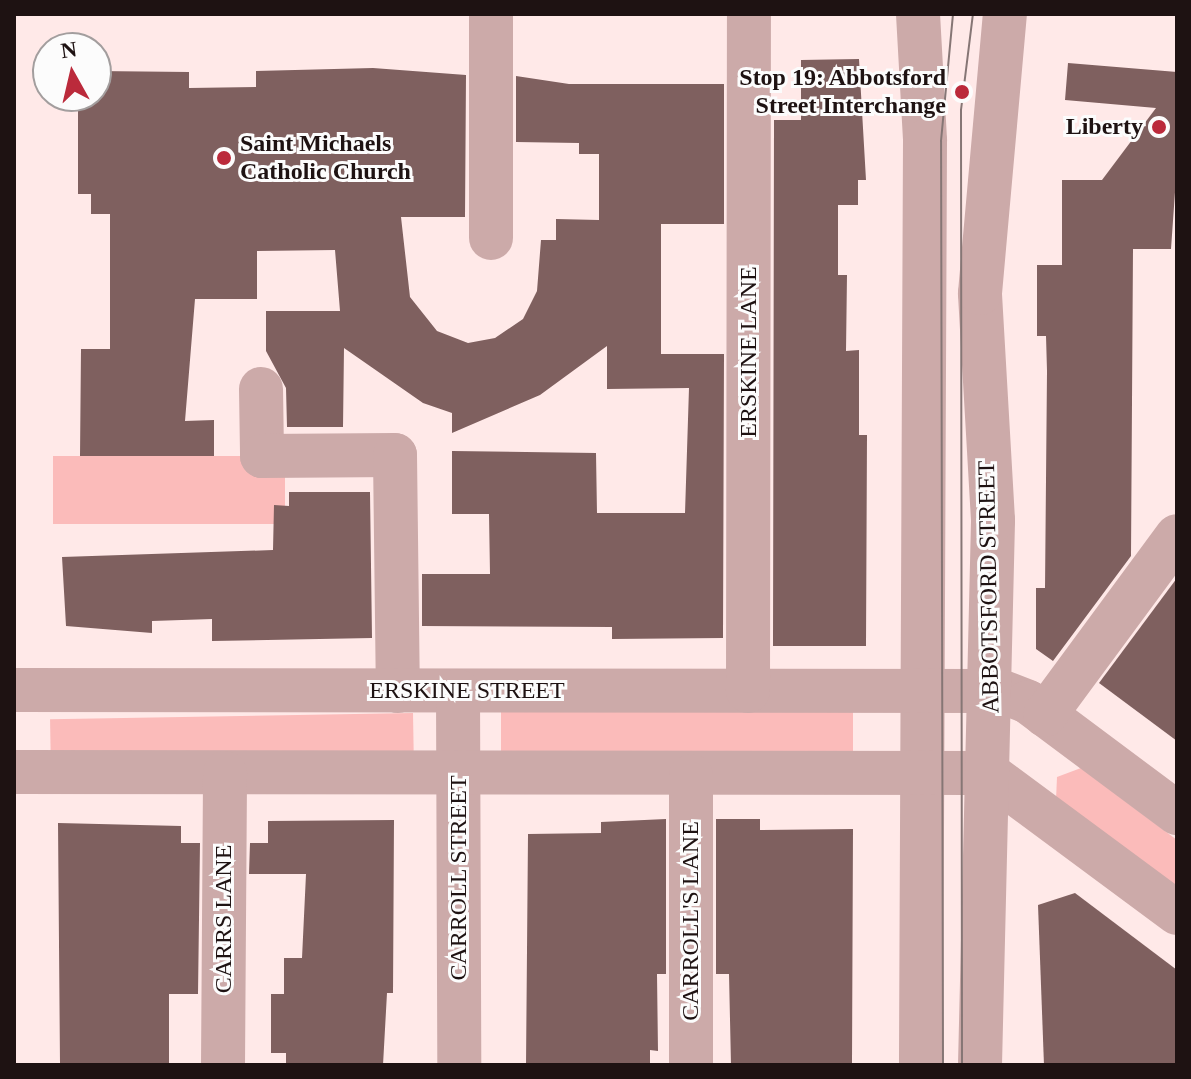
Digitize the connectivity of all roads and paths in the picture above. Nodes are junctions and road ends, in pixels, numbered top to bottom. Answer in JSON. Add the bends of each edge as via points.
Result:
{"nodes":[{"id":1,"x":491,"y":14,"type":"edge"},
{"id":2,"x":749,"y":14,"type":"edge"},
{"id":3,"x":1005,"y":14,"type":"edge"},
{"id":4,"x":906,"y":16,"type":"edge"},
{"id":5,"x":491,"y":238,"type":"dead end"},
{"id":6,"x":261,"y":389,"type":"dead end"},
{"id":7,"x":1177,"y":536,"type":"edge"},
{"id":8,"x":14,"y":690,"type":"edge"},
{"id":9,"x":920,"y":690,"type":"junction"},
{"id":10,"x":398,"y":691,"type":"junction"},
{"id":11,"x":458,"y":691,"type":"junction"},
{"id":12,"x":748,"y":691,"type":"junction"},
{"id":13,"x":992,"y":691,"type":"junction"},
{"id":14,"x":1045,"y":715,"type":"junction"},
{"id":15,"x":14,"y":772,"type":"edge"},
{"id":16,"x":920,"y":772,"type":"junction"},
{"id":17,"x":225,"y":773,"type":"junction"},
{"id":18,"x":988,"y":773,"type":"junction"},
{"id":19,"x":459,"y":775,"type":"junction"},
{"id":20,"x":691,"y":776,"type":"junction"},
{"id":21,"x":1177,"y":813,"type":"edge"},
{"id":22,"x":1177,"y":913,"type":"edge"},
{"id":23,"x":223,"y":1065,"type":"edge"},
{"id":24,"x":459,"y":1065,"type":"edge"},
{"id":25,"x":691,"y":1065,"type":"edge"},
{"id":26,"x":921,"y":1065,"type":"edge"},
{"id":27,"x":980,"y":1065,"type":"edge"}],
"edges":[{"from":1,"to":5,"type":"street"},
{"from":2,"to":12,"type":"street","name":"ERSKINE LANE"},
{"from":3,"to":13,"type":"street","name":"ABBOTSFORD STREET","via":[[979,334],[993,520]]},
{"from":4,"to":9,"type":"street","via":[[925,141]]},
{"from":6,"to":10,"type":"street","via":[[262,456],[395,455]]},
{"from":7,"to":14,"type":"street"},
{"from":8,"to":10,"type":"street","name":"ERSKINE STREET"},
{"from":9,"to":12,"type":"street","name":"ERSKINE STREET"},
{"from":9,"to":13,"type":"street","name":"ERSKINE STREET"},
{"from":9,"to":16,"type":"street"},
{"from":10,"to":11,"type":"street","name":"ERSKINE STREET"},
{"from":11,"to":12,"type":"street","name":"ERSKINE STREET"},
{"from":11,"to":19,"type":"street","name":"CARROLL STREET"},
{"from":13,"to":14,"type":"street"},
{"from":13,"to":18,"type":"street","name":"ABBOTSFORD STREET"},
{"from":14,"to":21,"type":"street"},
{"from":15,"to":17,"type":"street"},
{"from":16,"to":18,"type":"street"},
{"from":16,"to":20,"type":"street"},
{"from":16,"to":26,"type":"street"},
{"from":17,"to":19,"type":"street"},
{"from":17,"to":23,"type":"street","name":"CARRS LANE"},
{"from":18,"to":22,"type":"street"},
{"from":18,"to":27,"type":"street","name":"ABBOTSFORD STREET"},
{"from":19,"to":20,"type":"street"},
{"from":19,"to":24,"type":"street","name":"CARROLL STREET"},
{"from":20,"to":25,"type":"street","name":"CARROLL'S LANE"}]}
